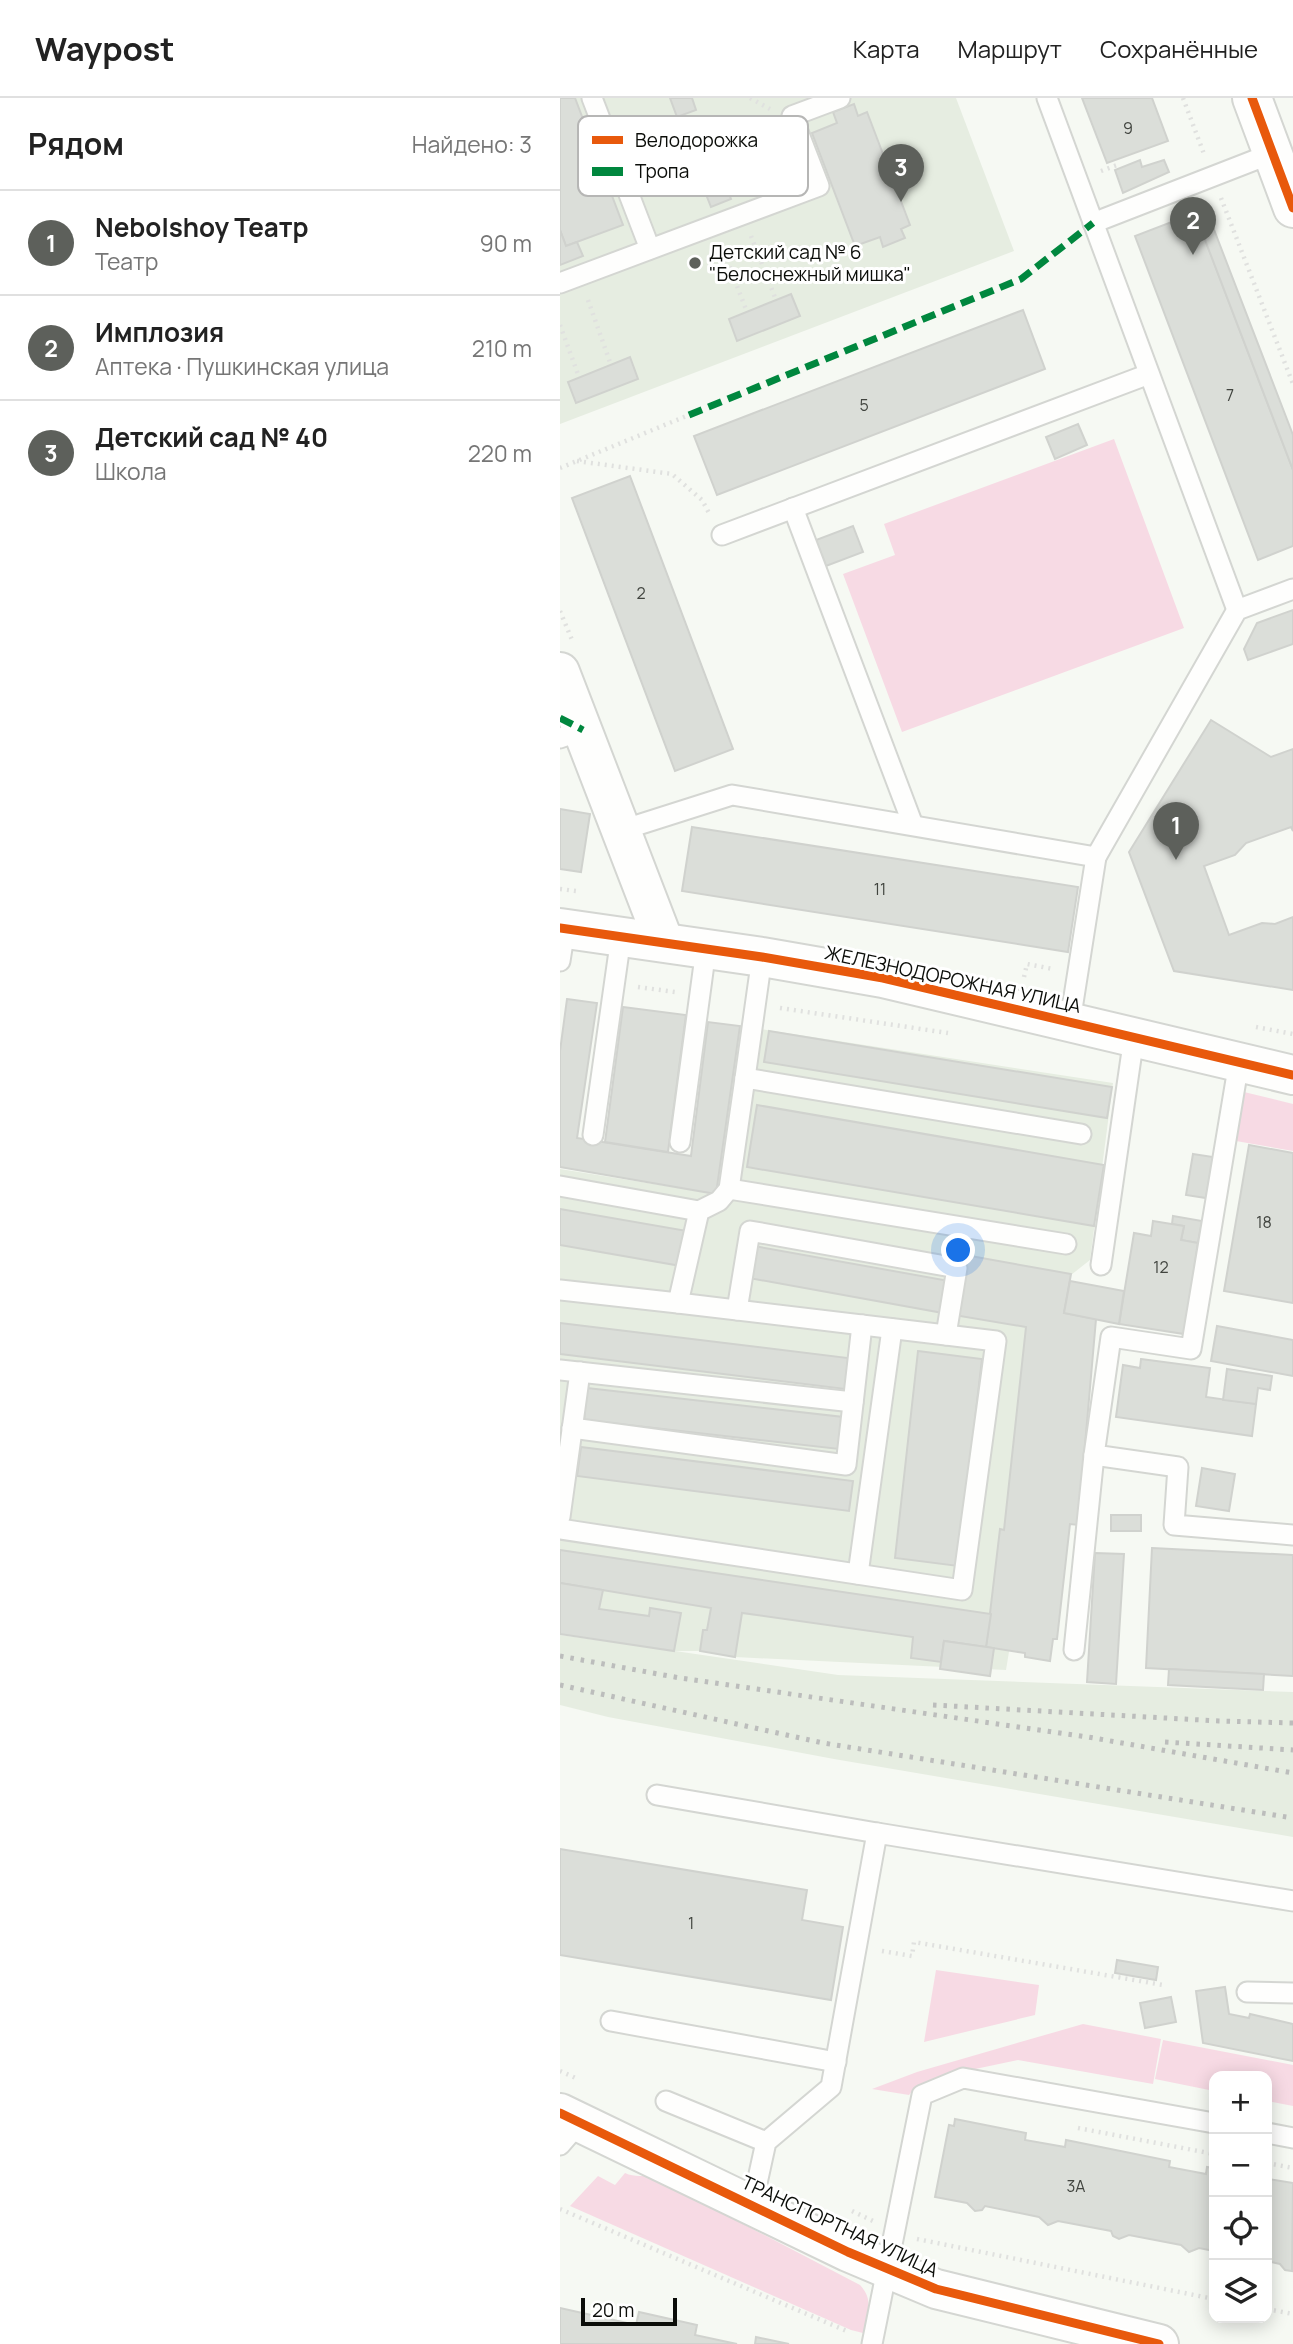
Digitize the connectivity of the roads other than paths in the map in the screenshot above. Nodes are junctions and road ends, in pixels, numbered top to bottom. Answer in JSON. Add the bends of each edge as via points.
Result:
{"nodes":[{"id":1,"x":592,"y":98,"type":"edge"},
{"id":2,"x":840,"y":98,"type":"edge"},
{"id":3,"x":1046,"y":98,"type":"edge"},
{"id":4,"x":1252,"y":98,"type":"edge"},
{"id":5,"x":599,"y":116,"type":"edge"},
{"id":6,"x":792,"y":116,"type":"edge"},
{"id":7,"x":1273,"y":153,"type":"junction"},
{"id":8,"x":808,"y":158,"type":"edge"},
{"id":9,"x":808,"y":190,"type":"edge"},
{"id":10,"x":630,"y":196,"type":"edge"},
{"id":11,"x":793,"y":196,"type":"edge"},
{"id":12,"x":1293,"y":208,"type":"edge"},
{"id":13,"x":1093,"y":223,"type":"junction"},
{"id":14,"x":650,"y":249,"type":"junction"},
{"id":15,"x":560,"y":283,"type":"edge"},
{"id":16,"x":1149,"y":374,"type":"junction"},
{"id":17,"x":793,"y":508,"type":"junction"},
{"id":18,"x":722,"y":535,"type":"road end"},
{"id":19,"x":1293,"y":589,"type":"edge"},
{"id":20,"x":1237,"y":610,"type":"junction"},
{"id":21,"x":560,"y":672,"type":"edge"},
{"id":22,"x":572,"y":734,"type":"edge"},
{"id":23,"x":912,"y":825,"type":"junction"},
{"id":24,"x":622,"y":830,"type":"junction"},
{"id":25,"x":1097,"y":857,"type":"junction"},
{"id":26,"x":621,"y":937,"type":"junction"},
{"id":27,"x":562,"y":939,"type":"edge"},
{"id":28,"x":664,"y":943,"type":"junction"},
{"id":29,"x":706,"y":949,"type":"junction"},
{"id":30,"x":762,"y":957,"type":"junction"},
{"id":31,"x":1070,"y":1022,"type":"junction"},
{"id":32,"x":1134,"y":1037,"type":"junction"},
{"id":33,"x":1239,"y":1062,"type":"junction"},
{"id":34,"x":1293,"y":1075,"type":"edge"},
{"id":35,"x":745,"y":1078,"type":"junction"},
{"id":36,"x":1081,"y":1133,"type":"dead end"},
{"id":37,"x":593,"y":1135,"type":"dead end"},
{"id":38,"x":680,"y":1142,"type":"dead end"},
{"id":39,"x":560,"y":1186,"type":"edge"},
{"id":40,"x":729,"y":1189,"type":"junction"},
{"id":41,"x":699,"y":1211,"type":"junction"},
{"id":42,"x":1066,"y":1244,"type":"dead end"},
{"id":43,"x":1101,"y":1265,"type":"dead end"},
{"id":44,"x":560,"y":1290,"type":"edge"},
{"id":45,"x":678,"y":1303,"type":"junction"},
{"id":46,"x":737,"y":1310,"type":"junction"},
{"id":47,"x":862,"y":1325,"type":"junction"},
{"id":48,"x":892,"y":1328,"type":"junction"},
{"id":49,"x":946,"y":1335,"type":"junction"},
{"id":50,"x":560,"y":1370,"type":"edge"},
{"id":51,"x":580,"y":1372,"type":"junction"},
{"id":52,"x":853,"y":1402,"type":"junction"},
{"id":53,"x":568,"y":1425,"type":"edge"},
{"id":54,"x":1094,"y":1455,"type":"junction"},
{"id":55,"x":560,"y":1517,"type":"edge"},
{"id":56,"x":560,"y":1529,"type":"edge"},
{"id":57,"x":1293,"y":1535,"type":"edge"},
{"id":58,"x":858,"y":1574,"type":"junction"},
{"id":59,"x":1074,"y":1650,"type":"dead end"},
{"id":60,"x":657,"y":1795,"type":"dead end"},
{"id":61,"x":877,"y":1833,"type":"junction"},
{"id":62,"x":1293,"y":1901,"type":"edge"},
{"id":63,"x":1247,"y":1992,"type":"dead end"},
{"id":64,"x":1293,"y":1993,"type":"edge"},
{"id":65,"x":611,"y":2021,"type":"dead end"},
{"id":66,"x":836,"y":2062,"type":"junction"},
{"id":67,"x":666,"y":2101,"type":"dead end"},
{"id":68,"x":1209,"y":2122,"type":"edge"},
{"id":69,"x":567,"y":2127,"type":"edge"},
{"id":70,"x":1272,"y":2134,"type":"edge"},
{"id":71,"x":1293,"y":2138,"type":"edge"},
{"id":72,"x":766,"y":2143,"type":"junction"},
{"id":73,"x":752,"y":2206,"type":"junction"},
{"id":74,"x":888,"y":2269,"type":"junction"},
{"id":75,"x":873,"y":2343,"type":"edge"},
{"id":76,"x":1159,"y":2344,"type":"edge"}],
"edges":[{"from":1,"to":5,"type":"lane"},
{"from":2,"to":6,"type":"lane"},
{"from":3,"to":13,"type":"lane"},
{"from":4,"to":7,"type":"street"},
{"from":7,"to":12,"type":"street"},
{"from":7,"to":13,"type":"lane"},
{"from":8,"to":9,"type":"lane","via":[[819,186]]},
{"from":10,"to":14,"type":"lane"},
{"from":11,"to":14,"type":"lane"},
{"from":13,"to":16,"type":"lane"},
{"from":14,"to":15,"type":"lane"},
{"from":16,"to":17,"type":"lane"},
{"from":16,"to":20,"type":"lane"},
{"from":17,"to":18,"type":"lane"},
{"from":17,"to":23,"type":"lane"},
{"from":19,"to":20,"type":"lane"},
{"from":20,"to":25,"type":"lane"},
{"from":21,"to":22,"type":"street"},
{"from":22,"to":24,"type":"street"},
{"from":23,"to":24,"type":"lane","via":[[732,795]]},
{"from":23,"to":25,"type":"lane"},
{"from":24,"to":28,"type":"street"},
{"from":25,"to":31,"type":"lane"},
{"from":26,"to":27,"type":"street","name":"ЖЕЛЕЗНОДОРОЖНАЯ УЛИЦА"},
{"from":26,"to":28,"type":"street","name":"ЖЕЛЕЗНОДОРОЖНАЯ УЛИЦА"},
{"from":26,"to":37,"type":"lane"},
{"from":28,"to":29,"type":"street","name":"ЖЕЛЕЗНОДОРОЖНАЯ УЛИЦА"},
{"from":29,"to":30,"type":"street","name":"ЖЕЛЕЗНОДОРОЖНАЯ УЛИЦА"},
{"from":29,"to":38,"type":"lane"},
{"from":30,"to":31,"type":"street","name":"ЖЕЛЕЗНОДОРОЖНАЯ УЛИЦА","via":[[883,978]]},
{"from":30,"to":35,"type":"lane"},
{"from":31,"to":32,"type":"street","name":"ЖЕЛЕЗНОДОРОЖНАЯ УЛИЦА"},
{"from":32,"to":33,"type":"street","name":"ЖЕЛЕЗНОДОРОЖНАЯ УЛИЦА"},
{"from":32,"to":43,"type":"lane"},
{"from":33,"to":34,"type":"street","name":"ЖЕЛЕЗНОДОРОЖНАЯ УЛИЦА"},
{"from":33,"to":54,"type":"lane","via":[[1191,1349],[1111,1338]]},
{"from":35,"to":36,"type":"lane"},
{"from":35,"to":40,"type":"lane"},
{"from":39,"to":41,"type":"lane"},
{"from":40,"to":41,"type":"lane"},
{"from":40,"to":42,"type":"lane"},
{"from":41,"to":45,"type":"lane"},
{"from":44,"to":45,"type":"lane"},
{"from":45,"to":46,"type":"lane"},
{"from":46,"to":47,"type":"lane"},
{"from":46,"to":49,"type":"lane","via":[[750,1231],[957,1268]]},
{"from":47,"to":48,"type":"lane"},
{"from":47,"to":52,"type":"lane"},
{"from":48,"to":49,"type":"lane"},
{"from":48,"to":58,"type":"lane"},
{"from":49,"to":58,"type":"lane","via":[[996,1341],[962,1590]]},
{"from":50,"to":51,"type":"lane"},
{"from":51,"to":52,"type":"lane"},
{"from":51,"to":53,"type":"lane"},
{"from":52,"to":53,"type":"lane","via":[[846,1465]]},
{"from":53,"to":55,"type":"lane"},
{"from":54,"to":57,"type":"lane","via":[[1178,1466],[1174,1525]]},
{"from":54,"to":59,"type":"lane"},
{"from":56,"to":58,"type":"lane"},
{"from":60,"to":61,"type":"lane"},
{"from":61,"to":62,"type":"lane"},
{"from":61,"to":66,"type":"lane"},
{"from":63,"to":64,"type":"lane"},
{"from":65,"to":66,"type":"lane"},
{"from":66,"to":72,"type":"lane","via":[[831,2087]]},
{"from":67,"to":72,"type":"lane"},
{"from":68,"to":74,"type":"lane","via":[[963,2078],[922,2095]]},
{"from":69,"to":73,"type":"street","name":"ТРАНСПОРТНАЯ УЛИЦА"},
{"from":70,"to":71,"type":"lane"},
{"from":72,"to":73,"type":"lane"},
{"from":73,"to":74,"type":"street","name":"ТРАНСПОРТНАЯ УЛИЦА"},
{"from":74,"to":75,"type":"lane"},
{"from":74,"to":76,"type":"street","name":"ТРАНСПОРТНАЯ УЛИЦА","via":[[936,2290]]}]}
